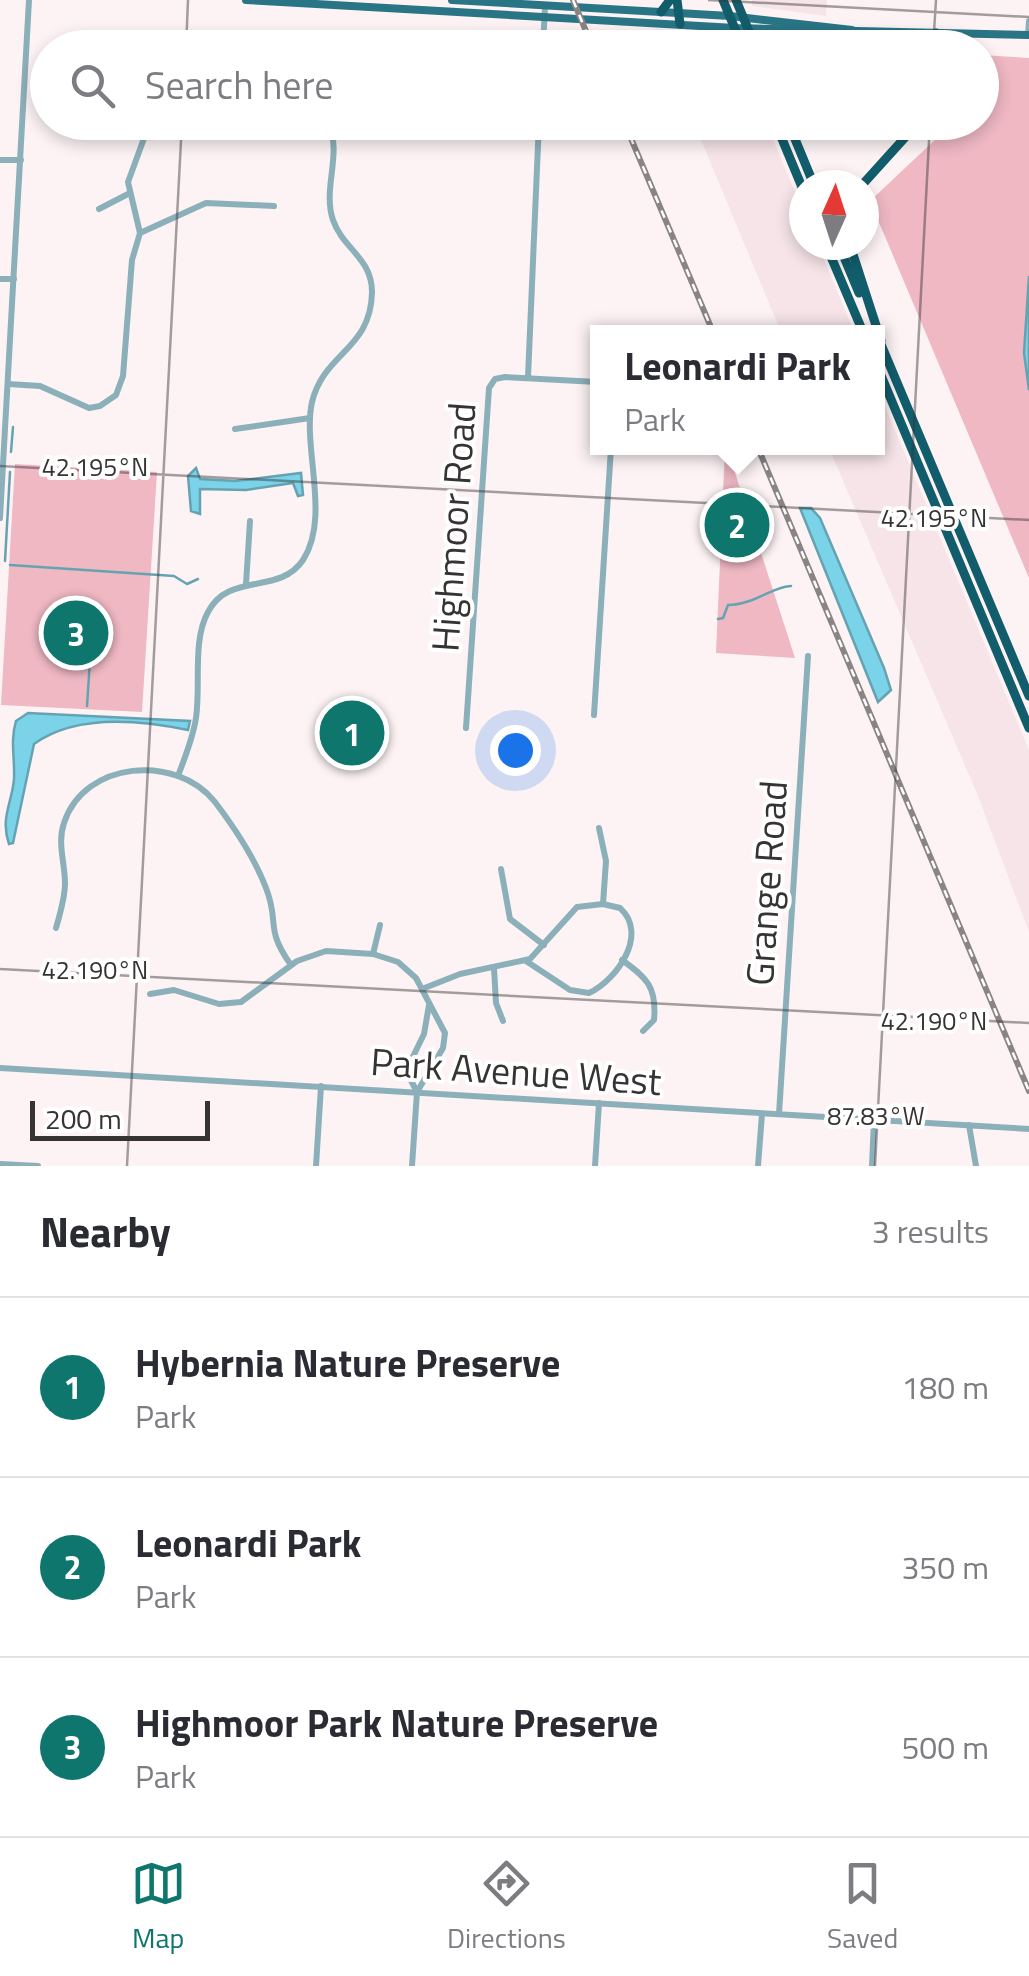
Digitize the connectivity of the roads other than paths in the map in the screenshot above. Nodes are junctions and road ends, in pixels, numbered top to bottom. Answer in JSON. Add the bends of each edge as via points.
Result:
{"nodes":[{"id":1,"x":28,"y":0,"type":"edge"},
{"id":2,"x":246,"y":0,"type":"edge"},
{"id":3,"x":452,"y":0,"type":"edge"},
{"id":4,"x":674,"y":0,"type":"edge"},
{"id":5,"x":723,"y":0,"type":"edge"},
{"id":6,"x":736,"y":0,"type":"edge"},
{"id":7,"x":276,"y":1,"type":"edge"},
{"id":8,"x":544,"y":6,"type":"junction"},
{"id":9,"x":661,"y":12,"type":"junction"},
{"id":10,"x":544,"y":16,"type":"junction"},
{"id":11,"x":730,"y":16,"type":"junction"},
{"id":12,"x":680,"y":18,"type":"junction"},
{"id":13,"x":1029,"y":20,"type":"edge"},
{"id":14,"x":746,"y":23,"type":"junction"},
{"id":15,"x":735,"y":28,"type":"junction"},
{"id":16,"x":543,"y":30,"type":"edge"},
{"id":17,"x":749,"y":30,"type":"edge"},
{"id":18,"x":852,"y":30,"type":"edge"},
{"id":19,"x":999,"y":35,"type":"edge"},
{"id":20,"x":1029,"y":36,"type":"edge"},
{"id":21,"x":143,"y":140,"type":"edge"},
{"id":22,"x":334,"y":140,"type":"edge"},
{"id":23,"x":538,"y":140,"type":"edge"},
{"id":24,"x":782,"y":140,"type":"edge"},
{"id":25,"x":795,"y":140,"type":"edge"},
{"id":26,"x":903,"y":140,"type":"edge"},
{"id":27,"x":0,"y":160,"type":"edge"},
{"id":28,"x":21,"y":160,"type":"junction"},
{"id":29,"x":795,"y":170,"type":"edge"},
{"id":30,"x":808,"y":170,"type":"edge"},
{"id":31,"x":876,"y":170,"type":"edge"},
{"id":32,"x":128,"y":194,"type":"junction"},
{"id":33,"x":274,"y":206,"type":"dead end"},
{"id":34,"x":99,"y":209,"type":"dead end"},
{"id":35,"x":140,"y":233,"type":"junction"},
{"id":36,"x":832,"y":260,"type":"edge"},
{"id":37,"x":845,"y":260,"type":"edge"},
{"id":38,"x":855,"y":260,"type":"edge"},
{"id":39,"x":0,"y":279,"type":"edge"},
{"id":40,"x":14,"y":279,"type":"junction"},
{"id":41,"x":860,"y":325,"type":"edge"},
{"id":42,"x":872,"y":325,"type":"edge"},
{"id":43,"x":876,"y":325,"type":"edge"},
{"id":44,"x":885,"y":353,"type":"edge"},
{"id":45,"x":885,"y":355,"type":"edge"},
{"id":46,"x":888,"y":362,"type":"junction"},
{"id":47,"x":528,"y":377,"type":"junction"},
{"id":48,"x":590,"y":381,"type":"edge"},
{"id":49,"x":8,"y":384,"type":"junction"},
{"id":50,"x":885,"y":385,"type":"edge"},
{"id":51,"x":310,"y":418,"type":"junction"},
{"id":52,"x":235,"y":429,"type":"dead end"},
{"id":53,"x":611,"y":455,"type":"edge"},
{"id":54,"x":2,"y":464,"type":"edge"},
{"id":55,"x":0,"y":518,"type":"edge"},
{"id":56,"x":250,"y":521,"type":"dead end"},
{"id":57,"x":246,"y":584,"type":"junction"},
{"id":58,"x":808,"y":656,"type":"dead end"},
{"id":59,"x":1029,"y":696,"type":"edge"},
{"id":60,"x":594,"y":715,"type":"dead end"},
{"id":61,"x":466,"y":728,"type":"dead end"},
{"id":62,"x":1029,"y":728,"type":"edge"},
{"id":63,"x":178,"y":776,"type":"junction"},
{"id":64,"x":600,"y":828,"type":"dead end"},
{"id":65,"x":501,"y":869,"type":"dead end"},
{"id":66,"x":603,"y":904,"type":"junction"},
{"id":67,"x":380,"y":925,"type":"dead end"},
{"id":68,"x":56,"y":928,"type":"dead end"},
{"id":69,"x":544,"y":945,"type":"junction"},
{"id":70,"x":373,"y":954,"type":"junction"},
{"id":71,"x":622,"y":960,"type":"junction"},
{"id":72,"x":526,"y":962,"type":"junction"},
{"id":73,"x":291,"y":965,"type":"junction"},
{"id":74,"x":494,"y":968,"type":"junction"},
{"id":75,"x":422,"y":988,"type":"junction"},
{"id":76,"x":150,"y":994,"type":"dead end"},
{"id":77,"x":429,"y":1004,"type":"junction"},
{"id":78,"x":503,"y":1021,"type":"dead end"},
{"id":79,"x":440,"y":1022,"type":"junction"},
{"id":80,"x":428,"y":1024,"type":"junction"},
{"id":81,"x":644,"y":1030,"type":"dead end"},
{"id":82,"x":408,"y":1067,"type":"junction"},
{"id":83,"x":0,"y":1068,"type":"edge"},
{"id":84,"x":321,"y":1086,"type":"junction"},
{"id":85,"x":394,"y":1091,"type":"junction"},
{"id":86,"x":417,"y":1092,"type":"junction"},
{"id":87,"x":599,"y":1103,"type":"junction"},
{"id":88,"x":762,"y":1114,"type":"junction"},
{"id":89,"x":778,"y":1114,"type":"junction"},
{"id":90,"x":874,"y":1120,"type":"junction"},
{"id":91,"x":969,"y":1125,"type":"junction"},
{"id":92,"x":1029,"y":1129,"type":"edge"},
{"id":93,"x":0,"y":1164,"type":"edge"},
{"id":94,"x":38,"y":1166,"type":"edge"},
{"id":95,"x":316,"y":1166,"type":"edge"},
{"id":96,"x":412,"y":1166,"type":"edge"},
{"id":97,"x":595,"y":1166,"type":"edge"},
{"id":98,"x":758,"y":1166,"type":"edge"},
{"id":99,"x":872,"y":1166,"type":"edge"},
{"id":100,"x":976,"y":1166,"type":"edge"}],
"edges":[{"from":1,"to":28,"type":"street"},
{"from":2,"to":7,"type":"main road"},
{"from":3,"to":8,"type":"main road"},
{"from":4,"to":9,"type":"highway"},
{"from":4,"to":12,"type":"highway"},
{"from":5,"to":11,"type":"highway"},
{"from":6,"to":14,"type":"highway"},
{"from":7,"to":10,"type":"main road"},
{"from":8,"to":9,"type":"main road"},
{"from":8,"to":10,"type":"street"},
{"from":9,"to":12,"type":"main road"},
{"from":10,"to":12,"type":"main road"},
{"from":10,"to":16,"type":"street"},
{"from":11,"to":12,"type":"main road"},
{"from":11,"to":14,"type":"main road"},
{"from":11,"to":15,"type":"highway"},
{"from":12,"to":15,"type":"main road"},
{"from":13,"to":20,"type":"street"},
{"from":14,"to":15,"type":"main road"},
{"from":14,"to":17,"type":"highway"},
{"from":14,"to":18,"type":"main road"},
{"from":19,"to":20,"type":"main road"},
{"from":21,"to":32,"type":"street"},
{"from":22,"to":51,"type":"street","via":[[333,220],[367,267],[370,313],[362,335],[318,384]]},
{"from":23,"to":47,"type":"street","name":"Highmoor Road"},
{"from":24,"to":29,"type":"highway"},
{"from":25,"to":30,"type":"highway"},
{"from":26,"to":31,"type":"highway"},
{"from":27,"to":28,"type":"street"},
{"from":28,"to":40,"type":"street"},
{"from":32,"to":34,"type":"street"},
{"from":32,"to":35,"type":"street"},
{"from":33,"to":35,"type":"street","via":[[206,204]]},
{"from":35,"to":49,"type":"street","via":[[116,395],[88,408],[40,386]]},
{"from":36,"to":41,"type":"highway"},
{"from":37,"to":42,"type":"highway"},
{"from":38,"to":43,"type":"highway"},
{"from":39,"to":40,"type":"street"},
{"from":40,"to":49,"type":"street"},
{"from":44,"to":46,"type":"highway"},
{"from":45,"to":46,"type":"highway"},
{"from":46,"to":59,"type":"highway"},
{"from":47,"to":48,"type":"street"},
{"from":47,"to":61,"type":"street","name":"Highmoor Road","via":[[495,379],[490,388]]},
{"from":49,"to":54,"type":"street"},
{"from":50,"to":62,"type":"highway"},
{"from":51,"to":52,"type":"street"},
{"from":51,"to":57,"type":"street","via":[[311,540],[302,562],[277,581]]},
{"from":53,"to":60,"type":"street"},
{"from":54,"to":55,"type":"street"},
{"from":56,"to":57,"type":"street"},
{"from":57,"to":63,"type":"street","via":[[217,599],[204,622],[195,722]]},
{"from":58,"to":89,"type":"street","name":"Grange Road"},
{"from":63,"to":68,"type":"street","via":[[126,772],[96,780],[78,794],[62,827],[65,885]]},
{"from":63,"to":73,"type":"street","via":[[218,806],[260,874],[272,936]]},
{"from":64,"to":66,"type":"street"},
{"from":65,"to":69,"type":"street","via":[[510,918]]},
{"from":66,"to":69,"type":"street","via":[[577,907]]},
{"from":66,"to":71,"type":"street","via":[[620,908],[633,926]]},
{"from":67,"to":70,"type":"street"},
{"from":69,"to":72,"type":"street"},
{"from":70,"to":73,"type":"street","via":[[323,951]]},
{"from":70,"to":75,"type":"street","via":[[406,968]]},
{"from":71,"to":72,"type":"street","via":[[598,988],[578,993]]},
{"from":71,"to":81,"type":"street","via":[[655,993],[654,1020]]},
{"from":72,"to":74,"type":"street"},
{"from":73,"to":76,"type":"street","via":[[235,1004],[174,990]]},
{"from":74,"to":75,"type":"street"},
{"from":74,"to":78,"type":"street"},
{"from":75,"to":77,"type":"street"},
{"from":77,"to":79,"type":"street"},
{"from":77,"to":80,"type":"street"},
{"from":79,"to":80,"type":"street"},
{"from":79,"to":86,"type":"street","via":[[444,1046]]},
{"from":80,"to":82,"type":"street"},
{"from":82,"to":85,"type":"street"},
{"from":82,"to":86,"type":"street"},
{"from":83,"to":84,"type":"street","name":"Park Avenue West"},
{"from":84,"to":85,"type":"street","name":"Park Avenue West"},
{"from":84,"to":95,"type":"street"},
{"from":85,"to":86,"type":"street","name":"Park Avenue West"},
{"from":86,"to":87,"type":"street","name":"Park Avenue West"},
{"from":86,"to":96,"type":"street"},
{"from":87,"to":88,"type":"street","name":"Park Avenue West"},
{"from":87,"to":97,"type":"street"},
{"from":88,"to":89,"type":"street","name":"Park Avenue West"},
{"from":88,"to":98,"type":"street"},
{"from":89,"to":90,"type":"street","name":"Park Avenue West"},
{"from":90,"to":91,"type":"street","name":"Park Avenue West"},
{"from":90,"to":99,"type":"street"},
{"from":91,"to":92,"type":"street","name":"Park Avenue West"},
{"from":91,"to":100,"type":"street"},
{"from":93,"to":94,"type":"street"}]}
